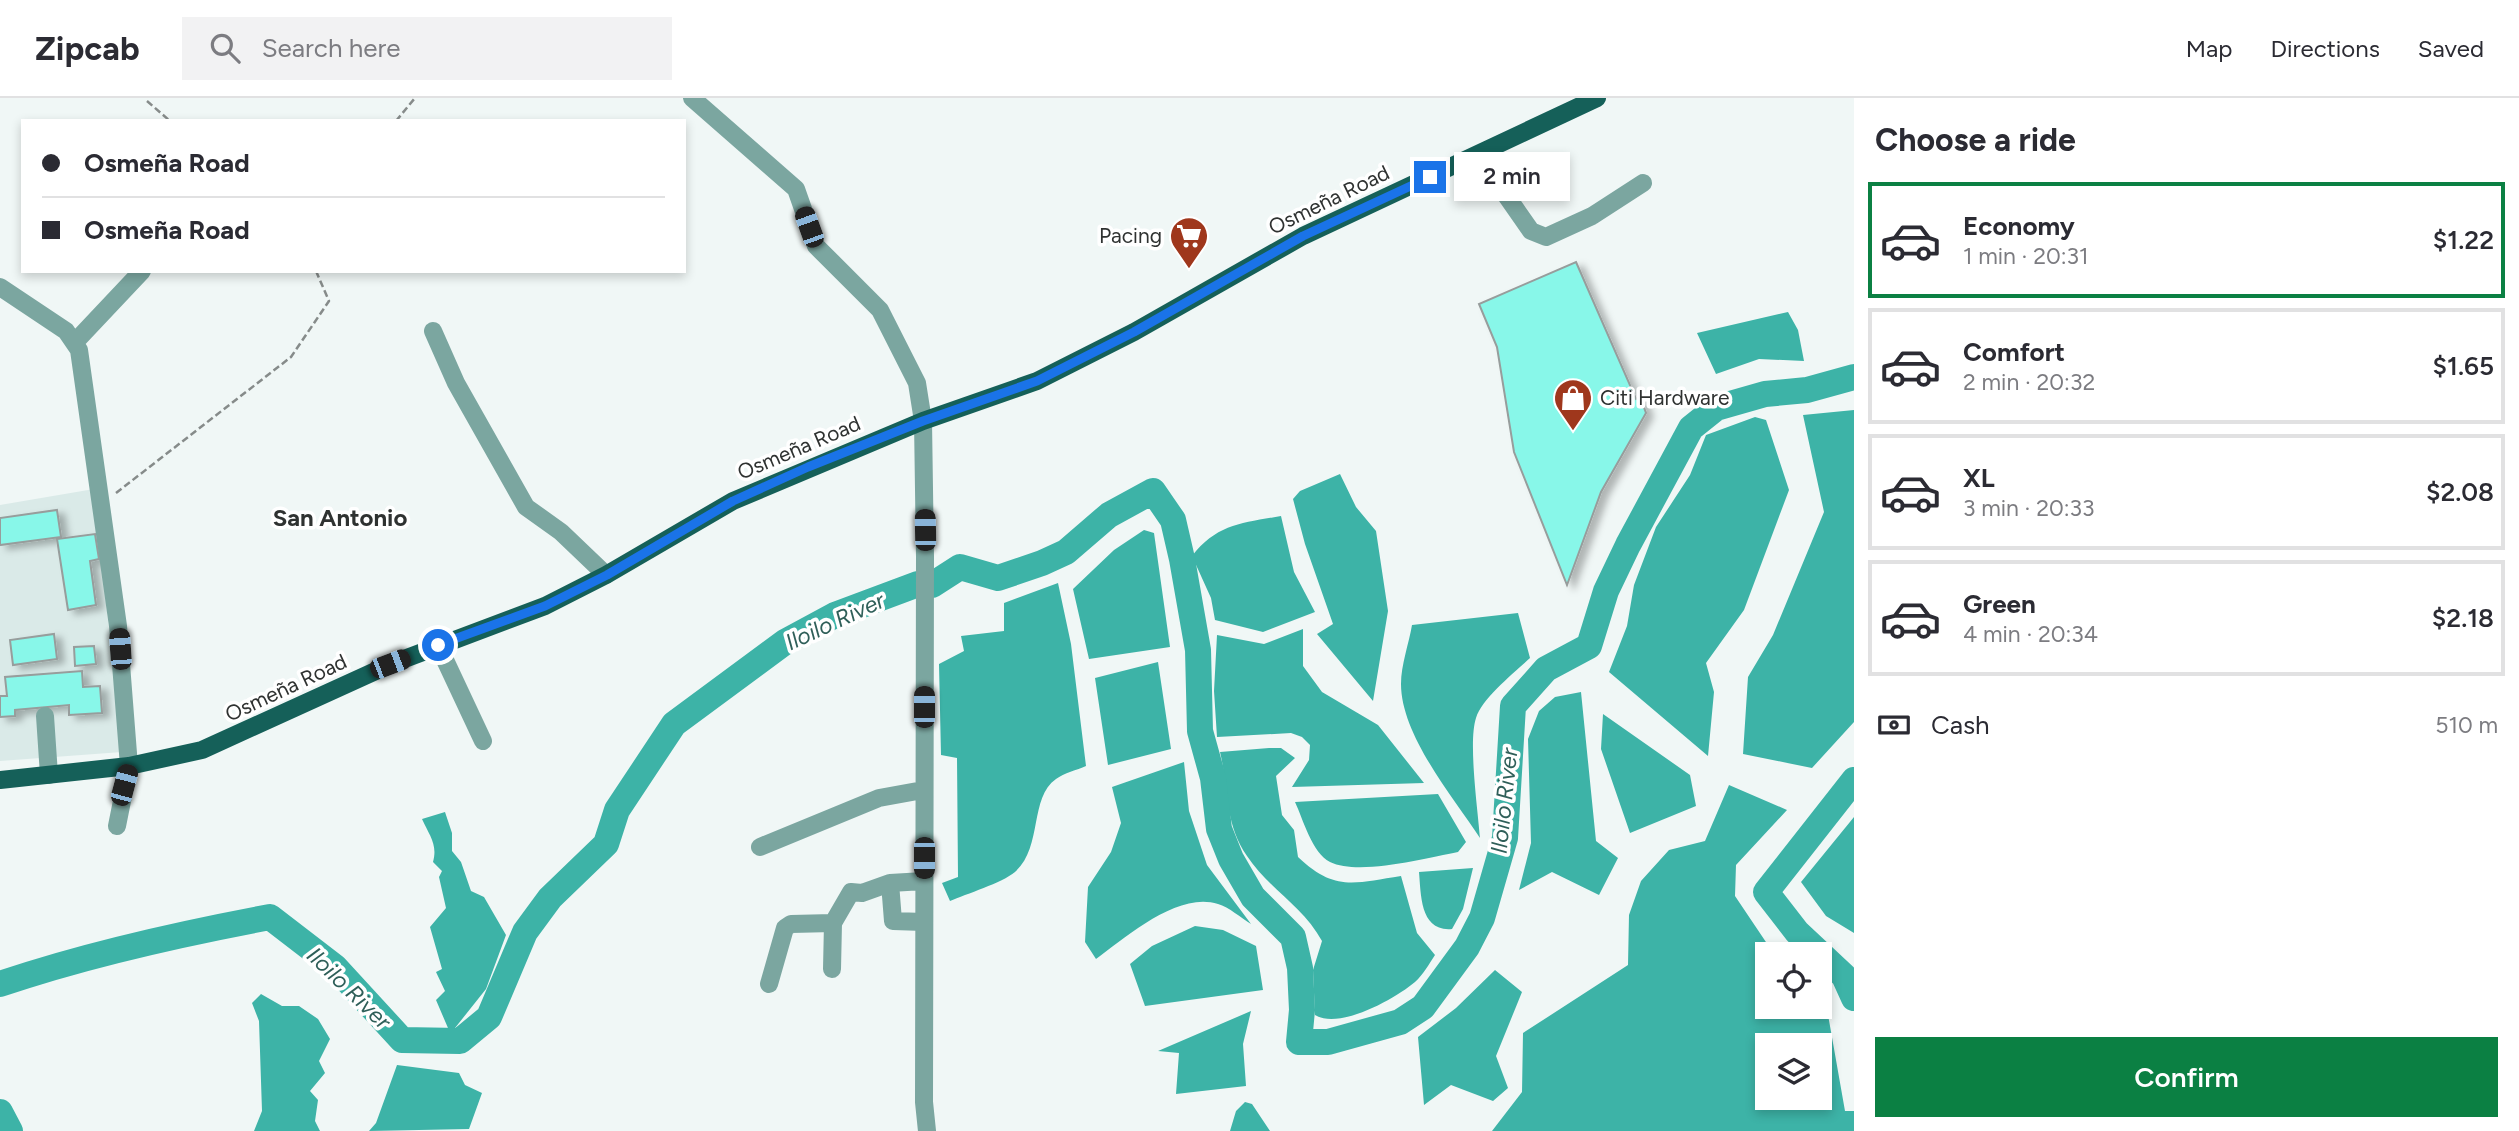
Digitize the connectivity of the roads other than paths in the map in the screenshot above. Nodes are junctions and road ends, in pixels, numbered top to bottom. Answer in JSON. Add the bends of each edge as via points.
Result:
{"nodes":[{"id":1,"x":692,"y":98,"type":"edge"},
{"id":2,"x":1597,"y":98,"type":"edge"},
{"id":3,"x":1478,"y":155,"type":"junction"},
{"id":4,"x":1643,"y":183,"type":"dead end"},
{"id":5,"x":140,"y":273,"type":"edge"},
{"id":6,"x":0,"y":287,"type":"edge"},
{"id":7,"x":433,"y":331,"type":"dead end"},
{"id":8,"x":76,"y":341,"type":"junction"},
{"id":9,"x":923,"y":421,"type":"junction"},
{"id":10,"x":607,"y":575,"type":"junction"},
{"id":11,"x":438,"y":645,"type":"junction"},
{"id":12,"x":45,"y":716,"type":"dead end"},
{"id":13,"x":483,"y":741,"type":"dead end"},
{"id":14,"x":129,"y":766,"type":"junction"},
{"id":15,"x":49,"y":775,"type":"junction"},
{"id":16,"x":0,"y":780,"type":"edge"},
{"id":17,"x":923,"y":790,"type":"junction"},
{"id":18,"x":117,"y":826,"type":"dead end"},
{"id":19,"x":760,"y":847,"type":"dead end"},
{"id":20,"x":924,"y":881,"type":"junction"},
{"id":21,"x":890,"y":883,"type":"junction"},
{"id":22,"x":924,"y":922,"type":"junction"},
{"id":23,"x":833,"y":923,"type":"junction"},
{"id":24,"x":832,"y":969,"type":"dead end"},
{"id":25,"x":769,"y":984,"type":"dead end"},
{"id":26,"x":927,"y":1131,"type":"edge"}],
"edges":[{"from":1,"to":9,"type":"street","via":[[796,189],[816,246],[880,310],[916,383]]},
{"from":2,"to":3,"type":"main road","name":"Osmeña Road"},
{"from":3,"to":4,"type":"street","via":[[1531,231],[1546,237],[1592,216]]},
{"from":3,"to":9,"type":"main road","name":"Osmeña Road","via":[[1303,236],[1037,381]]},
{"from":5,"to":8,"type":"street"},
{"from":6,"to":8,"type":"street"},
{"from":7,"to":10,"type":"street","via":[[456,383],[526,507]]},
{"from":8,"to":14,"type":"street","via":[[118,626]]},
{"from":9,"to":10,"type":"main road","name":"Osmeña Road","via":[[733,501]]},
{"from":9,"to":17,"type":"street"},
{"from":10,"to":11,"type":"main road","name":"Osmeña Road","via":[[545,606]]},
{"from":11,"to":13,"type":"street"},
{"from":11,"to":14,"type":"main road","name":"Osmeña Road","via":[[227,741]]},
{"from":12,"to":15,"type":"street"},
{"from":14,"to":15,"type":"main road","name":"Osmeña Road"},
{"from":14,"to":18,"type":"street"},
{"from":15,"to":16,"type":"main road","name":"Osmeña Road"},
{"from":17,"to":19,"type":"street","via":[[879,798]]},
{"from":17,"to":20,"type":"street"},
{"from":20,"to":21,"type":"street"},
{"from":20,"to":22,"type":"street"},
{"from":21,"to":22,"type":"street","via":[[893,921]]},
{"from":21,"to":23,"type":"street","via":[[851,892]]},
{"from":22,"to":26,"type":"street"},
{"from":23,"to":24,"type":"street"},
{"from":23,"to":25,"type":"street","via":[[785,928]]}]}
